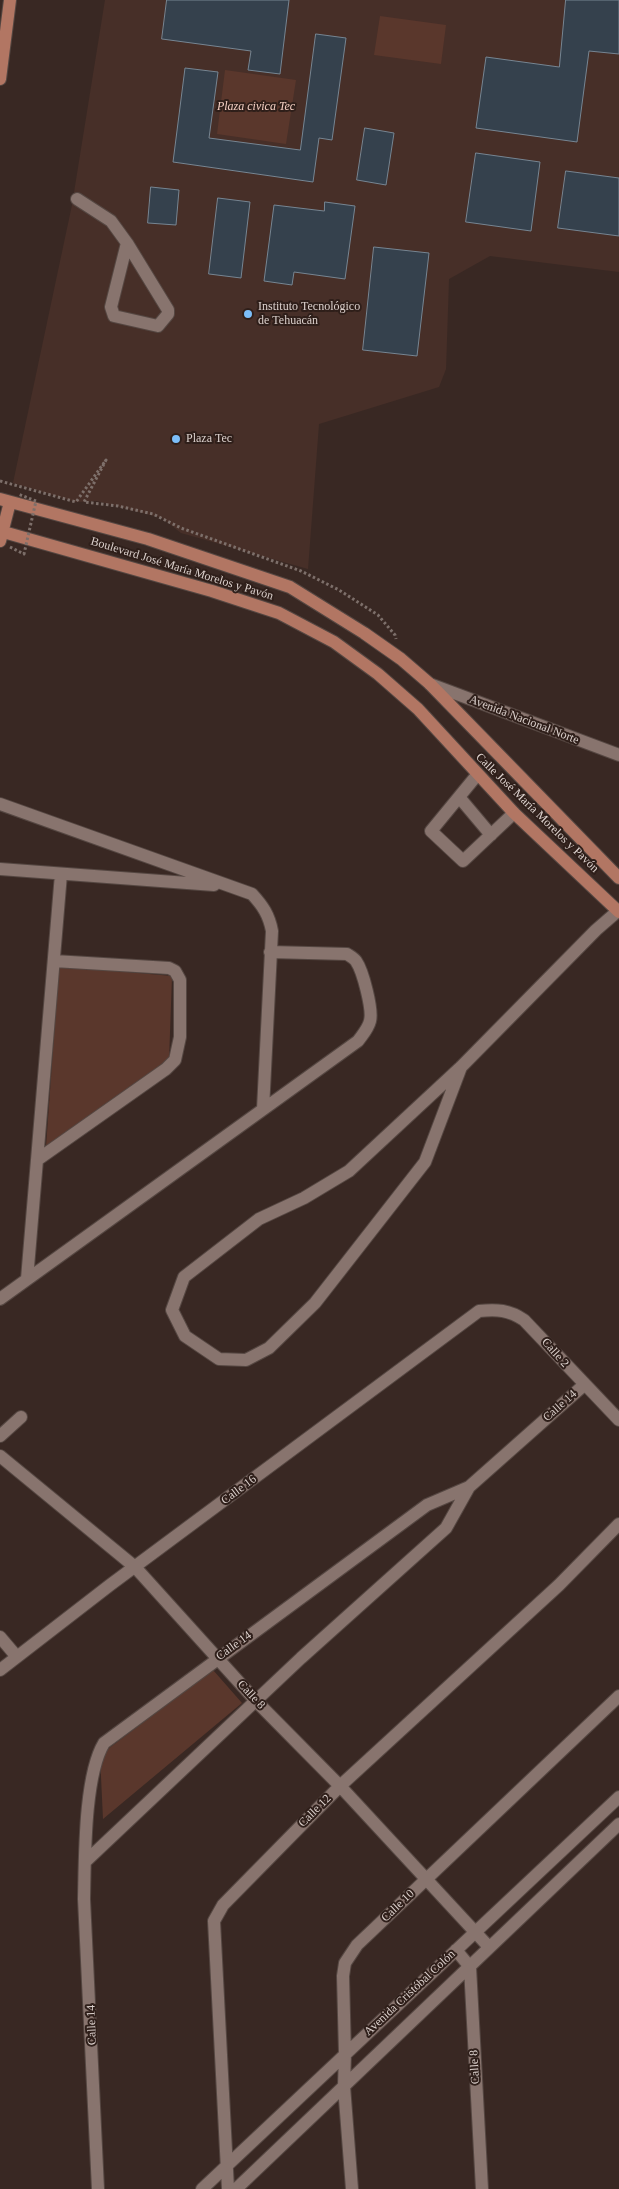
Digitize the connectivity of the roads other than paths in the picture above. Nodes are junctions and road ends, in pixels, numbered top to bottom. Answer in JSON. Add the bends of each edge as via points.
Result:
{"nodes":[{"id":1,"x":10,"y":0,"type":"edge"},
{"id":2,"x":0,"y":79,"type":"edge"},
{"id":3,"x":77,"y":199,"type":"dead end"},
{"id":4,"x":127,"y":243,"type":"junction"},
{"id":5,"x":9,"y":498,"type":"edge"},
{"id":6,"x":3,"y":537,"type":"edge"},
{"id":7,"x":430,"y":684,"type":"junction"},
{"id":8,"x":418,"y":709,"type":"joint"},
{"id":9,"x":619,"y":755,"type":"edge"},
{"id":10,"x":478,"y":775,"type":"junction"},
{"id":11,"x":459,"y":797,"type":"junction"},
{"id":12,"x":0,"y":804,"type":"edge"},
{"id":13,"x":514,"y":813,"type":"junction"},
{"id":14,"x":491,"y":835,"type":"junction"},
{"id":15,"x":0,"y":869,"type":"edge"},
{"id":16,"x":61,"y":874,"type":"junction"},
{"id":17,"x":619,"y":878,"type":"edge"},
{"id":18,"x":230,"y":886,"type":"junction"},
{"id":19,"x":619,"y":911,"type":"edge"},
{"id":20,"x":270,"y":952,"type":"junction"},
{"id":21,"x":54,"y":961,"type":"junction"},
{"id":22,"x":461,"y":1067,"type":"junction"},
{"id":23,"x":263,"y":1109,"type":"junction"},
{"id":24,"x":37,"y":1160,"type":"junction"},
{"id":25,"x":27,"y":1279,"type":"junction"},
{"id":26,"x":0,"y":1298,"type":"edge"},
{"id":27,"x":479,"y":1311,"type":"joint"},
{"id":28,"x":584,"y":1385,"type":"junction"},
{"id":29,"x":21,"y":1417,"type":"dead end"},
{"id":30,"x":619,"y":1420,"type":"edge"},
{"id":31,"x":0,"y":1436,"type":"edge"},
{"id":32,"x":0,"y":1456,"type":"edge"},
{"id":33,"x":469,"y":1488,"type":"junction"},
{"id":34,"x":619,"y":1524,"type":"edge"},
{"id":35,"x":135,"y":1568,"type":"junction"},
{"id":36,"x":0,"y":1637,"type":"edge"},
{"id":37,"x":17,"y":1657,"type":"junction"},
{"id":38,"x":217,"y":1658,"type":"junction"},
{"id":39,"x":0,"y":1670,"type":"edge"},
{"id":40,"x":619,"y":1696,"type":"edge"},
{"id":41,"x":256,"y":1701,"type":"junction"},
{"id":42,"x":340,"y":1786,"type":"junction"},
{"id":43,"x":619,"y":1797,"type":"edge"},
{"id":44,"x":619,"y":1824,"type":"edge"},
{"id":45,"x":84,"y":1862,"type":"junction"},
{"id":46,"x":425,"y":1879,"type":"junction"},
{"id":47,"x":475,"y":1931,"type":"junction"},
{"id":48,"x":489,"y":1947,"type":"junction"},
{"id":49,"x":456,"y":1950,"type":"junction"},
{"id":50,"x":470,"y":1967,"type":"junction"},
{"id":51,"x":346,"y":2054,"type":"junction"},
{"id":52,"x":344,"y":2086,"type":"junction"},
{"id":53,"x":227,"y":2165,"type":"junction"},
{"id":54,"x":98,"y":2189,"type":"edge"},
{"id":55,"x":202,"y":2189,"type":"edge"},
{"id":56,"x":228,"y":2189,"type":"edge"},
{"id":57,"x":236,"y":2189,"type":"edge"},
{"id":58,"x":352,"y":2189,"type":"edge"},
{"id":59,"x":482,"y":2189,"type":"edge"}],
"edges":[{"from":1,"to":2,"type":"main road"},
{"from":3,"to":4,"type":"street","via":[[112,221]]},
{"from":4,"to":4,"type":"street","via":[[168,310],[158,326],[114,316],[110,307]]},
{"from":5,"to":6,"type":"main road"},
{"from":5,"to":7,"type":"main road","name":"Boulevard José María Morelos y Pavón","via":[[148,539],[290,587],[364,633]]},
{"from":6,"to":8,"type":"main road","name":"Boulevard José María Morelos y Pavón","via":[[203,588],[278,613],[334,642]]},
{"from":7,"to":9,"type":"street","name":"Avenida Nacional Norte"},
{"from":7,"to":17,"type":"main road","name":"Calle José María Morelos y Pavón"},
{"from":8,"to":10,"type":"main road","name":"Calle José María Morelos y Pavón"},
{"from":10,"to":11,"type":"street"},
{"from":10,"to":13,"type":"main road","name":"Calle José María Morelos y Pavón"},
{"from":11,"to":14,"type":"street"},
{"from":11,"to":14,"type":"street","via":[[431,831],[463,861]]},
{"from":12,"to":18,"type":"street"},
{"from":13,"to":14,"type":"street"},
{"from":13,"to":19,"type":"main road","name":"Calle José María Morelos y Pavón"},
{"from":15,"to":16,"type":"street"},
{"from":16,"to":18,"type":"street"},
{"from":16,"to":21,"type":"street"},
{"from":18,"to":20,"type":"street","via":[[252,894],[263,906],[270,918],[272,931]]},
{"from":19,"to":22,"type":"street","via":[[596,930]]},
{"from":20,"to":23,"type":"street"},
{"from":20,"to":23,"type":"street","via":[[347,954],[356,959],[371,1019],[358,1041]]},
{"from":21,"to":24,"type":"street"},
{"from":21,"to":24,"type":"street","via":[[175,971],[180,980],[180,1037],[175,1060],[166,1068]]},
{"from":22,"to":22,"type":"street","via":[[349,1171],[304,1198],[259,1219],[184,1277],[172,1310],[185,1336],[219,1359],[246,1360],[269,1348],[315,1303],[425,1162]]},
{"from":23,"to":25,"type":"street"},
{"from":24,"to":25,"type":"street"},
{"from":25,"to":26,"type":"street"},
{"from":27,"to":28,"type":"street","name":"Calle 2","via":[[512,1312],[524,1320]]},
{"from":27,"to":35,"type":"street","name":"Calle 16"},
{"from":28,"to":30,"type":"street","name":"Calle 2"},
{"from":28,"to":33,"type":"street","name":"Calle 14"},
{"from":29,"to":31,"type":"street"},
{"from":32,"to":35,"type":"street","name":"Calle 8"},
{"from":33,"to":38,"type":"street","name":"Calle 14","via":[[427,1505]]},
{"from":33,"to":41,"type":"street","name":"Calle 14","via":[[446,1528]]},
{"from":34,"to":42,"type":"street","name":"Calle 12","via":[[559,1585]]},
{"from":35,"to":37,"type":"street","name":"Calle 16"},
{"from":35,"to":38,"type":"street","name":"Calle 8"},
{"from":36,"to":37,"type":"street"},
{"from":37,"to":39,"type":"street","name":"Calle 16"},
{"from":38,"to":41,"type":"street","name":"Calle 8"},
{"from":38,"to":45,"type":"street","name":"Calle 14","via":[[104,1743],[98,1753],[91,1785]]},
{"from":40,"to":46,"type":"street","name":"Calle 10"},
{"from":41,"to":42,"type":"street","name":"Calle 8"},
{"from":41,"to":45,"type":"street","name":"Calle 14"},
{"from":42,"to":46,"type":"street","name":"Calle 8"},
{"from":42,"to":53,"type":"street","name":"Calle 12","via":[[223,1905],[214,1921]]},
{"from":43,"to":47,"type":"street","name":"Avenida Cristóbal Colón"},
{"from":44,"to":48,"type":"street","name":"Avenida Cristóbal Colón"},
{"from":45,"to":54,"type":"street","name":"Calle 14"},
{"from":46,"to":47,"type":"street","name":"Calle 8"},
{"from":46,"to":51,"type":"street","name":"Calle 10","via":[[357,1945],[345,1963]]},
{"from":47,"to":48,"type":"street","name":"Calle 8"},
{"from":47,"to":49,"type":"street","name":"Avenida Cristóbal Colón"},
{"from":48,"to":50,"type":"street","name":"Avenida Cristóbal Colón"},
{"from":49,"to":50,"type":"street"},
{"from":49,"to":51,"type":"street","name":"Avenida Cristóbal Colón"},
{"from":50,"to":52,"type":"street","name":"Avenida Cristóbal Colón"},
{"from":50,"to":59,"type":"street","name":"Calle 8"},
{"from":51,"to":52,"type":"street","name":"Calle 10"},
{"from":51,"to":53,"type":"street","name":"Avenida Cristóbal Colón"},
{"from":52,"to":57,"type":"street","name":"Avenida Cristóbal Colón"},
{"from":52,"to":58,"type":"street","name":"Calle 10"},
{"from":53,"to":55,"type":"street","name":"Avenida Cristóbal Colón"},
{"from":53,"to":56,"type":"street","name":"Calle 12"}]}
